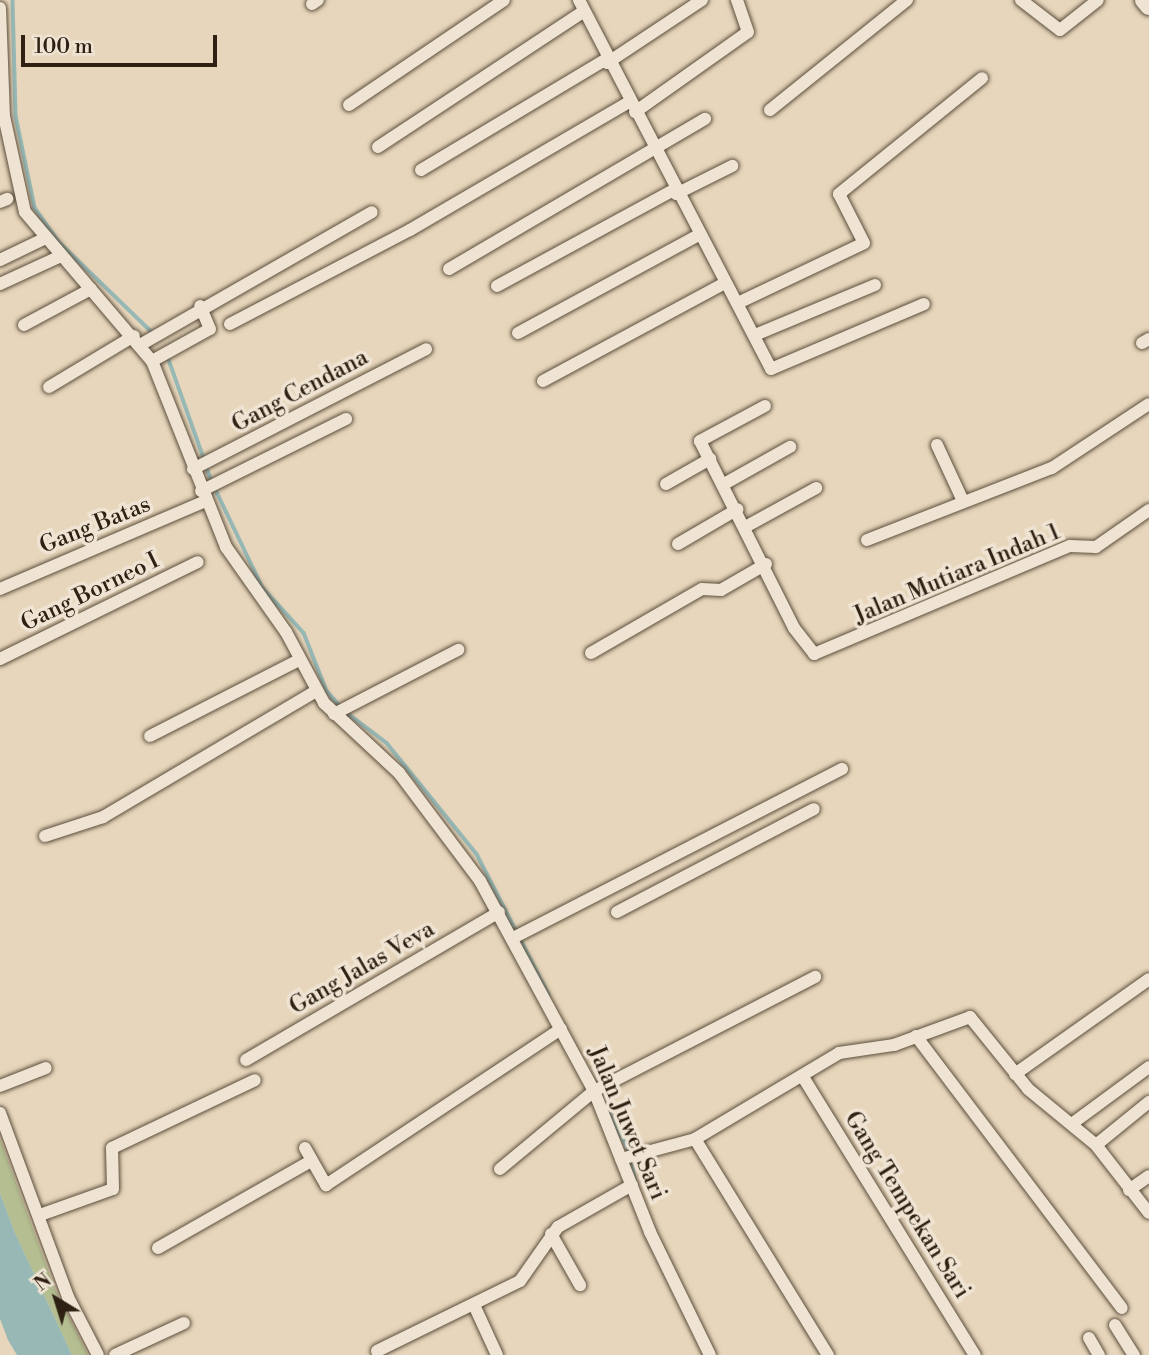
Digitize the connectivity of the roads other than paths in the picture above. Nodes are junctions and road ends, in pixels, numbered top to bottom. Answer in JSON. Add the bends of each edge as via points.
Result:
{"nodes":[{"id":1,"x":503,"y":0,"type":"edge"},
{"id":2,"x":702,"y":0,"type":"edge"},
{"id":3,"x":737,"y":0,"type":"edge"},
{"id":4,"x":907,"y":0,"type":"edge"},
{"id":5,"x":1021,"y":0,"type":"edge"},
{"id":6,"x":1098,"y":0,"type":"edge"},
{"id":7,"x":581,"y":6,"type":"edge"},
{"id":8,"x":0,"y":8,"type":"edge"},
{"id":9,"x":0,"y":15,"type":"edge"},
{"id":10,"x":606,"y":62,"type":"junction"},
{"id":11,"x":982,"y":78,"type":"dead end"},
{"id":12,"x":349,"y":105,"type":"dead end"},
{"id":13,"x":632,"y":107,"type":"junction"},
{"id":14,"x":770,"y":110,"type":"dead end"},
{"id":15,"x":705,"y":119,"type":"dead end"},
{"id":16,"x":378,"y":146,"type":"dead end"},
{"id":17,"x":656,"y":147,"type":"junction"},
{"id":18,"x":732,"y":166,"type":"dead end"},
{"id":19,"x":421,"y":170,"type":"dead end"},
{"id":20,"x":676,"y":192,"type":"junction"},
{"id":21,"x":372,"y":212,"type":"dead end"},
{"id":22,"x":697,"y":236,"type":"junction"},
{"id":23,"x":46,"y":238,"type":"junction"},
{"id":24,"x":61,"y":256,"type":"junction"},
{"id":25,"x":0,"y":260,"type":"edge"},
{"id":26,"x":449,"y":269,"type":"dead end"},
{"id":27,"x":0,"y":284,"type":"edge"},
{"id":28,"x":723,"y":284,"type":"junction"},
{"id":29,"x":875,"y":285,"type":"dead end"},
{"id":30,"x":498,"y":286,"type":"dead end"},
{"id":31,"x":91,"y":289,"type":"junction"},
{"id":32,"x":740,"y":302,"type":"junction"},
{"id":33,"x":924,"y":303,"type":"dead end"},
{"id":34,"x":200,"y":306,"type":"junction"},
{"id":35,"x":230,"y":324,"type":"dead end"},
{"id":36,"x":24,"y":325,"type":"dead end"},
{"id":37,"x":518,"y":333,"type":"dead end"},
{"id":38,"x":755,"y":335,"type":"junction"},
{"id":39,"x":140,"y":340,"type":"junction"},
{"id":40,"x":426,"y":349,"type":"dead end"},
{"id":41,"x":155,"y":360,"type":"junction"},
{"id":42,"x":543,"y":381,"type":"dead end"},
{"id":43,"x":49,"y":387,"type":"dead end"},
{"id":44,"x":1149,"y":404,"type":"edge"},
{"id":45,"x":765,"y":406,"type":"dead end"},
{"id":46,"x":346,"y":419,"type":"dead end"},
{"id":47,"x":937,"y":444,"type":"dead end"},
{"id":48,"x":790,"y":447,"type":"dead end"},
{"id":49,"x":710,"y":459,"type":"junction"},
{"id":50,"x":201,"y":466,"type":"junction"},
{"id":51,"x":666,"y":484,"type":"dead end"},
{"id":52,"x":724,"y":484,"type":"junction"},
{"id":53,"x":816,"y":488,"type":"dead end"},
{"id":54,"x":208,"y":491,"type":"junction"},
{"id":55,"x":964,"y":501,"type":"junction"},
{"id":56,"x":738,"y":509,"type":"junction"},
{"id":57,"x":1149,"y":510,"type":"edge"},
{"id":58,"x":747,"y":526,"type":"junction"},
{"id":59,"x":867,"y":540,"type":"dead end"},
{"id":60,"x":678,"y":544,"type":"dead end"},
{"id":61,"x":198,"y":562,"type":"dead end"},
{"id":62,"x":766,"y":564,"type":"junction"},
{"id":63,"x":0,"y":589,"type":"edge"},
{"id":64,"x":458,"y":650,"type":"dead end"},
{"id":65,"x":591,"y":653,"type":"dead end"},
{"id":66,"x":0,"y":659,"type":"edge"},
{"id":67,"x":299,"y":660,"type":"junction"},
{"id":68,"x":316,"y":691,"type":"junction"},
{"id":69,"x":339,"y":712,"type":"junction"},
{"id":70,"x":150,"y":736,"type":"dead end"},
{"id":71,"x":842,"y":769,"type":"dead end"},
{"id":72,"x":814,"y":809,"type":"dead end"},
{"id":73,"x":45,"y":836,"type":"dead end"},
{"id":74,"x":643,"y":870,"type":"junction"},
{"id":75,"x":654,"y":892,"type":"junction"},
{"id":76,"x":499,"y":912,"type":"junction"},
{"id":77,"x":617,"y":912,"type":"dead end"},
{"id":78,"x":516,"y":936,"type":"junction"},
{"id":79,"x":815,"y":977,"type":"dead end"},
{"id":80,"x":1149,"y":979,"type":"edge"},
{"id":81,"x":561,"y":1029,"type":"junction"},
{"id":82,"x":916,"y":1037,"type":"junction"},
{"id":83,"x":246,"y":1060,"type":"dead end"},
{"id":84,"x":1149,"y":1067,"type":"edge"},
{"id":85,"x":46,"y":1068,"type":"dead end"},
{"id":86,"x":1015,"y":1074,"type":"junction"},
{"id":87,"x":803,"y":1077,"type":"junction"},
{"id":88,"x":256,"y":1080,"type":"dead end"},
{"id":89,"x":0,"y":1086,"type":"edge"},
{"id":90,"x":597,"y":1089,"type":"junction"},
{"id":91,"x":1149,"y":1102,"type":"edge"},
{"id":92,"x":0,"y":1113,"type":"edge"},
{"id":93,"x":1073,"y":1124,"type":"junction"},
{"id":94,"x":695,"y":1139,"type":"junction"},
{"id":95,"x":1096,"y":1145,"type":"junction"},
{"id":96,"x":305,"y":1148,"type":"dead end"},
{"id":97,"x":630,"y":1157,"type":"junction"},
{"id":98,"x":311,"y":1161,"type":"junction"},
{"id":99,"x":500,"y":1169,"type":"dead end"},
{"id":100,"x":1149,"y":1176,"type":"edge"},
{"id":101,"x":632,"y":1185,"type":"junction"},
{"id":102,"x":1129,"y":1190,"type":"junction"},
{"id":103,"x":1149,"y":1213,"type":"edge"},
{"id":104,"x":40,"y":1215,"type":"junction"},
{"id":105,"x":551,"y":1234,"type":"junction"},
{"id":106,"x":159,"y":1248,"type":"dead end"},
{"id":107,"x":580,"y":1285,"type":"dead end"},
{"id":108,"x":474,"y":1305,"type":"junction"},
{"id":109,"x":1122,"y":1308,"type":"dead end"},
{"id":110,"x":184,"y":1324,"type":"dead end"},
{"id":111,"x":1115,"y":1325,"type":"dead end"},
{"id":112,"x":1089,"y":1338,"type":"dead end"},
{"id":113,"x":377,"y":1351,"type":"dead end"},
{"id":114,"x":98,"y":1355,"type":"edge"},
{"id":115,"x":116,"y":1355,"type":"edge"},
{"id":116,"x":497,"y":1355,"type":"edge"},
{"id":117,"x":710,"y":1355,"type":"edge"},
{"id":118,"x":828,"y":1355,"type":"edge"},
{"id":119,"x":975,"y":1355,"type":"edge"},
{"id":120,"x":1099,"y":1355,"type":"edge"},
{"id":121,"x":1134,"y":1355,"type":"edge"}],
"edges":[{"from":1,"to":12,"type":"street"},
{"from":2,"to":10,"type":"street"},
{"from":3,"to":13,"type":"street","via":[[748,32]]},
{"from":4,"to":14,"type":"street"},
{"from":5,"to":6,"type":"street","via":[[1060,30]]},
{"from":7,"to":10,"type":"street"},
{"from":7,"to":16,"type":"street"},
{"from":8,"to":9,"type":"street","name":"Jalan Juwet Sari"},
{"from":9,"to":23,"type":"street","name":"Jalan Juwet Sari","via":[[4,116],[21,201]]},
{"from":10,"to":13,"type":"street"},
{"from":10,"to":19,"type":"street"},
{"from":11,"to":32,"type":"street","via":[[839,194],[864,243]]},
{"from":13,"to":17,"type":"street"},
{"from":13,"to":35,"type":"street"},
{"from":15,"to":17,"type":"street"},
{"from":17,"to":20,"type":"street"},
{"from":17,"to":26,"type":"street"},
{"from":18,"to":20,"type":"street"},
{"from":20,"to":22,"type":"street"},
{"from":20,"to":30,"type":"street"},
{"from":21,"to":34,"type":"street"},
{"from":22,"to":28,"type":"street"},
{"from":22,"to":37,"type":"street"},
{"from":23,"to":24,"type":"street","name":"Jalan Juwet Sari"},
{"from":23,"to":25,"type":"street"},
{"from":24,"to":27,"type":"street"},
{"from":24,"to":31,"type":"street","name":"Jalan Juwet Sari"},
{"from":28,"to":32,"type":"street"},
{"from":28,"to":42,"type":"street"},
{"from":29,"to":38,"type":"street"},
{"from":31,"to":36,"type":"street"},
{"from":31,"to":39,"type":"street","name":"Jalan Juwet Sari"},
{"from":32,"to":38,"type":"street"},
{"from":33,"to":38,"type":"street","via":[[774,369]]},
{"from":34,"to":39,"type":"street"},
{"from":34,"to":41,"type":"street","via":[[210,329]]},
{"from":39,"to":41,"type":"street","name":"Jalan Juwet Sari"},
{"from":39,"to":43,"type":"street"},
{"from":40,"to":50,"type":"street","name":"Gang Cendana"},
{"from":41,"to":50,"type":"street","name":"Jalan Juwet Sari"},
{"from":44,"to":55,"type":"street","via":[[1052,468]]},
{"from":45,"to":49,"type":"street","via":[[700,441]]},
{"from":46,"to":54,"type":"street","name":"Gang Batas"},
{"from":47,"to":55,"type":"street"},
{"from":48,"to":52,"type":"street"},
{"from":49,"to":51,"type":"street"},
{"from":49,"to":52,"type":"street"},
{"from":50,"to":54,"type":"street","name":"Jalan Juwet Sari"},
{"from":52,"to":56,"type":"street"},
{"from":53,"to":58,"type":"street"},
{"from":54,"to":63,"type":"street","name":"Gang Batas"},
{"from":54,"to":67,"type":"street","name":"Jalan Juwet Sari","via":[[241,575],[286,632]]},
{"from":55,"to":59,"type":"street"},
{"from":56,"to":58,"type":"street"},
{"from":56,"to":60,"type":"street"},
{"from":57,"to":62,"type":"street","name":"Jalan Mutiara Indah 1","via":[[1096,547],[1068,546],[814,654],[794,628]]},
{"from":58,"to":62,"type":"street"},
{"from":61,"to":66,"type":"street","name":"Gang Borneo I"},
{"from":62,"to":65,"type":"street","via":[[720,590],[702,589]]},
{"from":64,"to":69,"type":"street"},
{"from":67,"to":68,"type":"street","name":"Jalan Juwet Sari"},
{"from":67,"to":70,"type":"street"},
{"from":68,"to":69,"type":"street","name":"Jalan Juwet Sari"},
{"from":68,"to":73,"type":"street","via":[[103,817]]},
{"from":69,"to":76,"type":"street","name":"Jalan Juwet Sari","via":[[399,773]]},
{"from":71,"to":74,"type":"street"},
{"from":72,"to":75,"type":"street"},
{"from":74,"to":75,"type":"street"},
{"from":74,"to":78,"type":"street"},
{"from":75,"to":77,"type":"street"},
{"from":76,"to":78,"type":"street","name":"Jalan Juwet Sari"},
{"from":76,"to":83,"type":"street","name":"Gang Jalas Veva"},
{"from":78,"to":81,"type":"street","name":"Jalan Juwet Sari"},
{"from":79,"to":90,"type":"street"},
{"from":80,"to":86,"type":"street"},
{"from":81,"to":90,"type":"street","name":"Jalan Juwet Sari"},
{"from":81,"to":98,"type":"street","via":[[326,1185]]},
{"from":82,"to":86,"type":"street","via":[[970,1017]]},
{"from":82,"to":87,"type":"street","via":[[839,1053]]},
{"from":82,"to":109,"type":"street"},
{"from":84,"to":93,"type":"street"},
{"from":85,"to":89,"type":"street"},
{"from":86,"to":93,"type":"street"},
{"from":87,"to":94,"type":"street"},
{"from":87,"to":119,"type":"street","name":"Gang Tempekan Sari"},
{"from":88,"to":104,"type":"street","via":[[112,1148],[113,1189]]},
{"from":90,"to":97,"type":"street","name":"Jalan Juwet Sari"},
{"from":90,"to":99,"type":"street"},
{"from":91,"to":95,"type":"street"},
{"from":92,"to":104,"type":"street"},
{"from":93,"to":95,"type":"street"},
{"from":94,"to":97,"type":"street"},
{"from":94,"to":118,"type":"street"},
{"from":95,"to":102,"type":"street"},
{"from":96,"to":98,"type":"street"},
{"from":97,"to":101,"type":"street","name":"Jalan Juwet Sari"},
{"from":98,"to":106,"type":"street"},
{"from":100,"to":102,"type":"street"},
{"from":101,"to":105,"type":"street"},
{"from":101,"to":117,"type":"street","name":"Jalan Juwet Sari"},
{"from":102,"to":103,"type":"street"},
{"from":104,"to":114,"type":"street","via":[[68,1297]]},
{"from":105,"to":107,"type":"street"},
{"from":105,"to":108,"type":"street","via":[[525,1276]]},
{"from":108,"to":113,"type":"street"},
{"from":108,"to":116,"type":"street"},
{"from":110,"to":115,"type":"street"},
{"from":111,"to":121,"type":"street"},
{"from":112,"to":120,"type":"street"}]}
